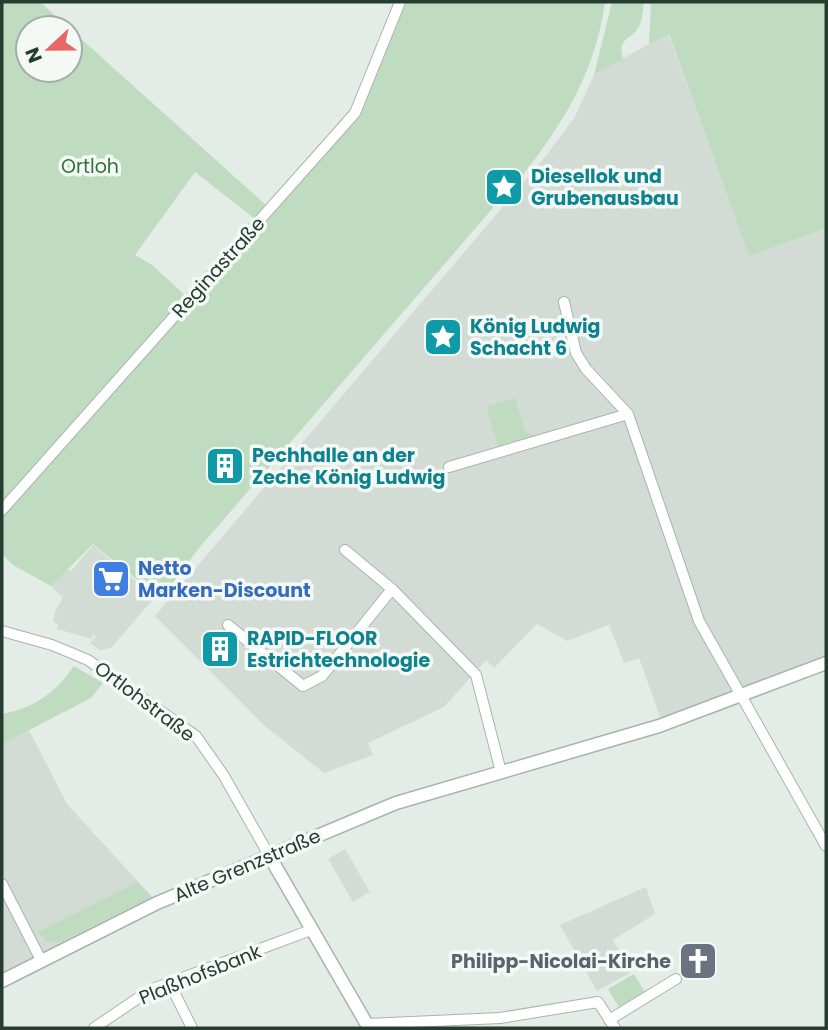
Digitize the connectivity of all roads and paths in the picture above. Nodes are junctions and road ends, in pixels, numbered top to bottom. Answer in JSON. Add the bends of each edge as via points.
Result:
{"nodes":[{"id":1,"x":400,"y":2,"type":"edge"},
{"id":2,"x":564,"y":302,"type":"dead end"},
{"id":3,"x":628,"y":414,"type":"junction"},
{"id":4,"x":449,"y":467,"type":"dead end"},
{"id":5,"x":2,"y":510,"type":"edge"},
{"id":6,"x":345,"y":550,"type":"dead end"},
{"id":7,"x":392,"y":589,"type":"junction"},
{"id":8,"x":228,"y":625,"type":"dead end"},
{"id":9,"x":2,"y":631,"type":"edge"},
{"id":10,"x":826,"y":663,"type":"edge"},
{"id":11,"x":741,"y":697,"type":"junction"},
{"id":12,"x":501,"y":772,"type":"junction"},
{"id":13,"x":826,"y":846,"type":"edge"},
{"id":14,"x":270,"y":857,"type":"junction"},
{"id":15,"x":2,"y":884,"type":"edge"},
{"id":16,"x":311,"y":930,"type":"junction"},
{"id":17,"x":41,"y":960,"type":"junction"},
{"id":18,"x":676,"y":979,"type":"dead end"},
{"id":19,"x":2,"y":981,"type":"edge"},
{"id":20,"x":169,"y":982,"type":"junction"},
{"id":21,"x":612,"y":1024,"type":"edge"},
{"id":22,"x":368,"y":1026,"type":"edge"},
{"id":23,"x":94,"y":1028,"type":"edge"},
{"id":24,"x":192,"y":1028,"type":"edge"}],
"edges":[{"from":1,"to":5,"type":"street","name":"Reginastraße","via":[[355,113]]},
{"from":2,"to":3,"type":"street","via":[[576,353]]},
{"from":3,"to":4,"type":"street"},
{"from":3,"to":11,"type":"street","via":[[699,621]]},
{"from":6,"to":7,"type":"street"},
{"from":7,"to":8,"type":"street","via":[[322,676],[303,686]]},
{"from":7,"to":12,"type":"street","via":[[476,674]]},
{"from":9,"to":14,"type":"street","name":"Ortlohstraße","via":[[88,660],[196,736]]},
{"from":10,"to":11,"type":"street","name":"Alte Grenzstraße"},
{"from":11,"to":12,"type":"street","name":"Alte Grenzstraße"},
{"from":11,"to":13,"type":"street"},
{"from":12,"to":14,"type":"street","name":"Alte Grenzstraße","via":[[396,803]]},
{"from":14,"to":16,"type":"street"},
{"from":14,"to":17,"type":"street","name":"Alte Grenzstraße","via":[[158,903]]},
{"from":15,"to":17,"type":"street"},
{"from":16,"to":20,"type":"street","name":"Plaßhofsbank"},
{"from":16,"to":22,"type":"street"},
{"from":17,"to":19,"type":"street","name":"Alte Grenzstraße"},
{"from":18,"to":21,"type":"street"},
{"from":20,"to":23,"type":"street","name":"Plaßhofsbank","via":[[124,1005]]},
{"from":20,"to":24,"type":"street"},
{"from":21,"to":22,"type":"street","via":[[598,1002],[500,1018]]}]}
